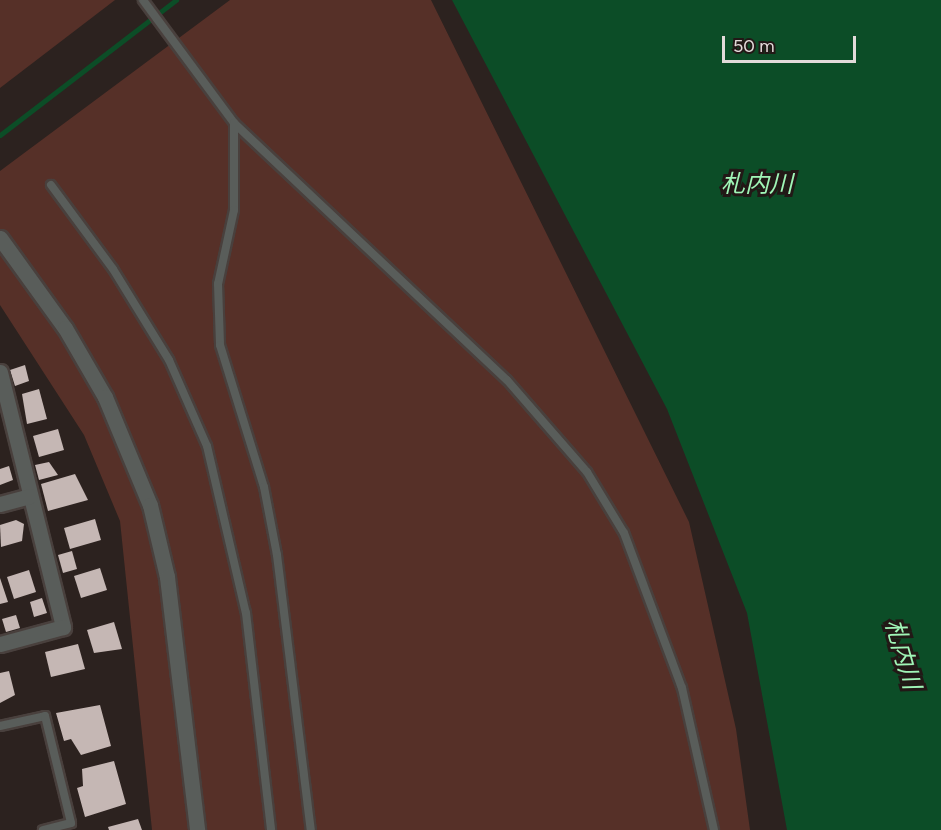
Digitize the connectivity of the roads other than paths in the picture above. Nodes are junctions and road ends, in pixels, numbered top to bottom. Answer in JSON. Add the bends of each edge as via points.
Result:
{"nodes":[{"id":1,"x":143,"y":0,"type":"edge"},
{"id":2,"x":234,"y":123,"type":"junction"},
{"id":3,"x":51,"y":185,"type":"dead end"},
{"id":4,"x":0,"y":238,"type":"edge"},
{"id":5,"x":0,"y":372,"type":"edge"},
{"id":6,"x":30,"y":496,"type":"junction"},
{"id":7,"x":0,"y":504,"type":"edge"},
{"id":8,"x":0,"y":644,"type":"edge"},
{"id":9,"x":0,"y":726,"type":"edge"},
{"id":10,"x":43,"y":830,"type":"edge"},
{"id":11,"x":196,"y":830,"type":"edge"},
{"id":12,"x":271,"y":830,"type":"edge"},
{"id":13,"x":311,"y":830,"type":"edge"},
{"id":14,"x":714,"y":830,"type":"edge"}],
"edges":[{"from":1,"to":2,"type":"lane"},
{"from":2,"to":13,"type":"lane","via":[[234,210],[218,284],[220,345],[264,488],[277,555]]},
{"from":2,"to":14,"type":"lane","via":[[507,380],[587,472],[624,533],[682,688]]},
{"from":3,"to":12,"type":"lane","via":[[113,269],[169,360],[207,446],[246,613]]},
{"from":4,"to":11,"type":"street","via":[[65,328],[105,397],[150,506],[167,578]]},
{"from":5,"to":6,"type":"street"},
{"from":6,"to":7,"type":"street"},
{"from":6,"to":8,"type":"street","via":[[63,627]]},
{"from":9,"to":10,"type":"lane","via":[[45,716],[70,824]]}]}
